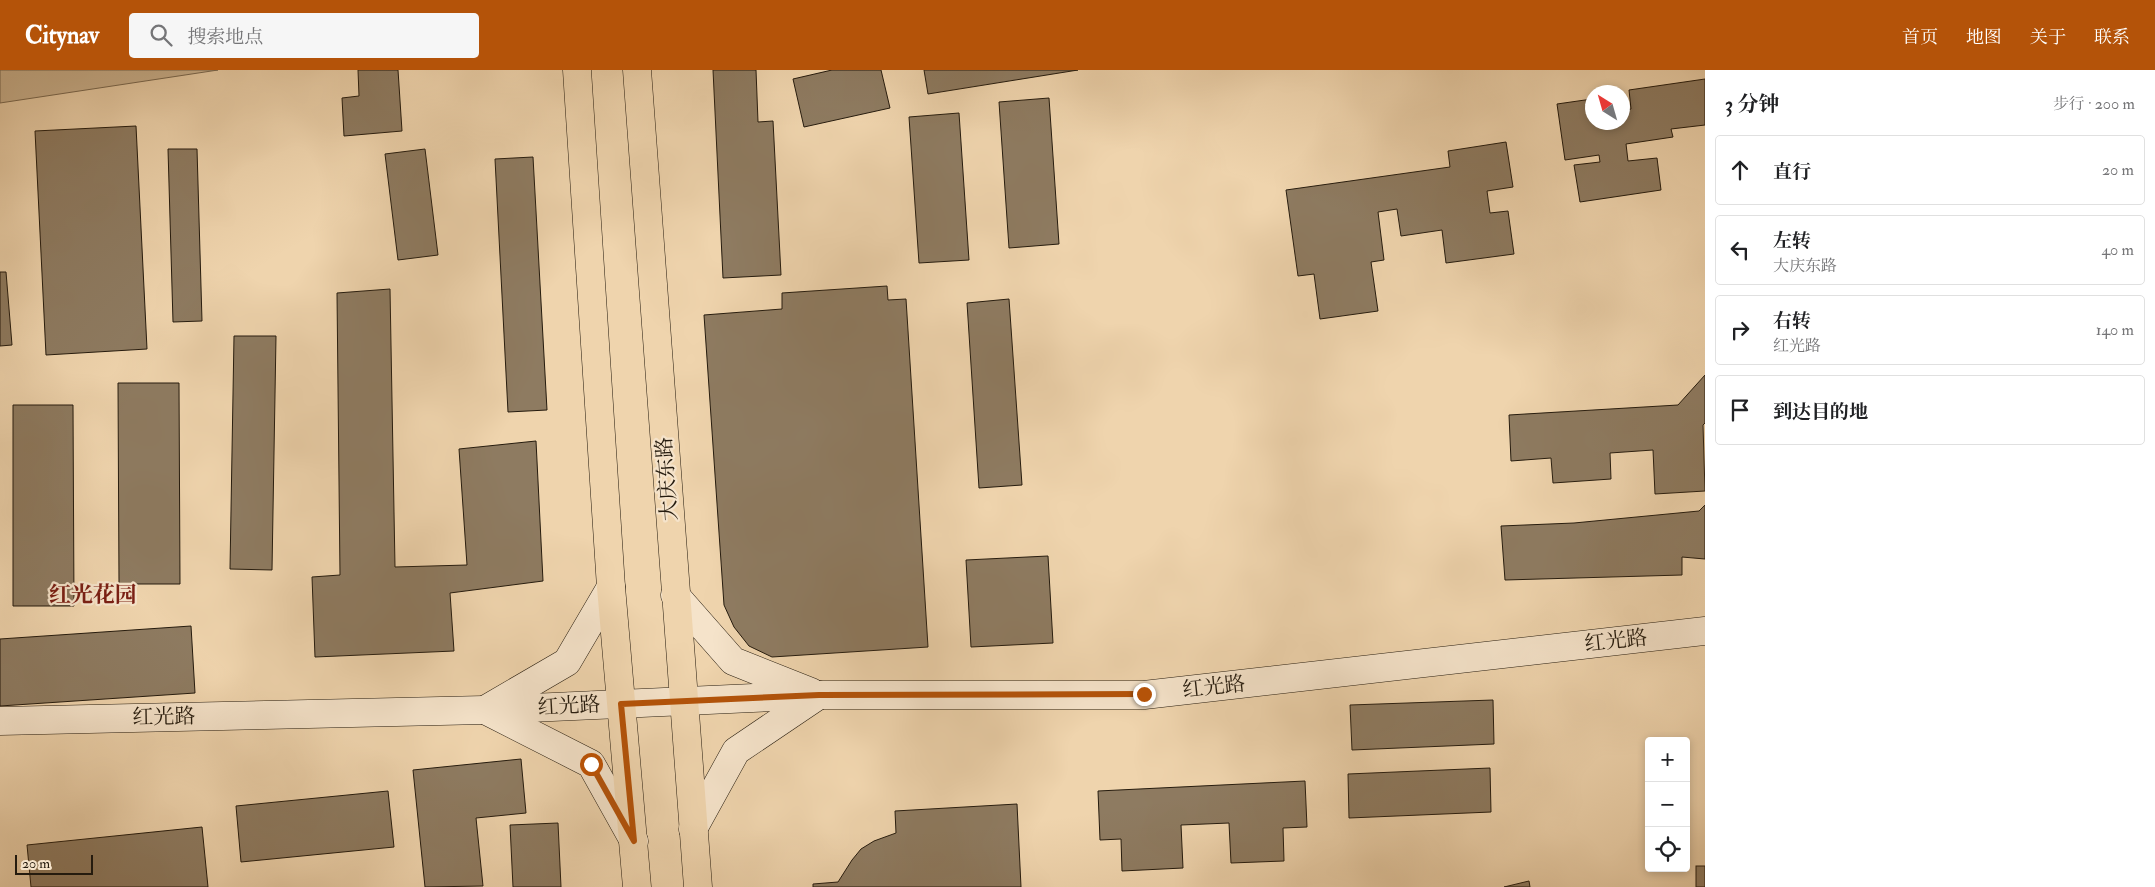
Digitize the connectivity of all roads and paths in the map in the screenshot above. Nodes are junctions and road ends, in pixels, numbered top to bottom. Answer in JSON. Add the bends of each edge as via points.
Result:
{"nodes":[{"id":1,"x":577,"y":70,"type":"edge"},
{"id":2,"x":636,"y":70,"type":"edge"},
{"id":3,"x":611,"y":587,"type":"junction"},
{"id":4,"x":675,"y":595,"type":"junction"},
{"id":5,"x":1705,"y":631,"type":"edge"},
{"id":6,"x":819,"y":695,"type":"junction"},
{"id":7,"x":684,"y":701,"type":"junction"},
{"id":8,"x":621,"y":704,"type":"junction"},
{"id":9,"x":484,"y":710,"type":"junction"},
{"id":10,"x":0,"y":721,"type":"edge"},
{"id":11,"x":693,"y":829,"type":"junction"},
{"id":12,"x":634,"y":841,"type":"junction"},
{"id":13,"x":637,"y":887,"type":"edge"},
{"id":14,"x":698,"y":887,"type":"edge"}],
"edges":[{"from":1,"to":3,"type":"main road"},
{"from":2,"to":4,"type":"main road","name":"大庆东路"},
{"from":3,"to":8,"type":"main road"},
{"from":3,"to":9,"type":"street","via":[[568,662]]},
{"from":4,"to":6,"type":"street","via":[[733,661]]},
{"from":4,"to":7,"type":"main road","name":"大庆东路"},
{"from":5,"to":6,"type":"street","name":"红光路","via":[[1144,694]]},
{"from":6,"to":7,"type":"street","name":"红光路"},
{"from":6,"to":11,"type":"street","via":[[736,751]]},
{"from":7,"to":8,"type":"street","name":"红光路"},
{"from":7,"to":11,"type":"main road","name":"大庆东路"},
{"from":8,"to":9,"type":"street","name":"红光路"},
{"from":8,"to":12,"type":"main road"},
{"from":9,"to":10,"type":"street","name":"红光路"},
{"from":9,"to":12,"type":"street","via":[[591,764]]},
{"from":11,"to":14,"type":"main road","name":"大庆东路"},
{"from":12,"to":13,"type":"main road"}]}
